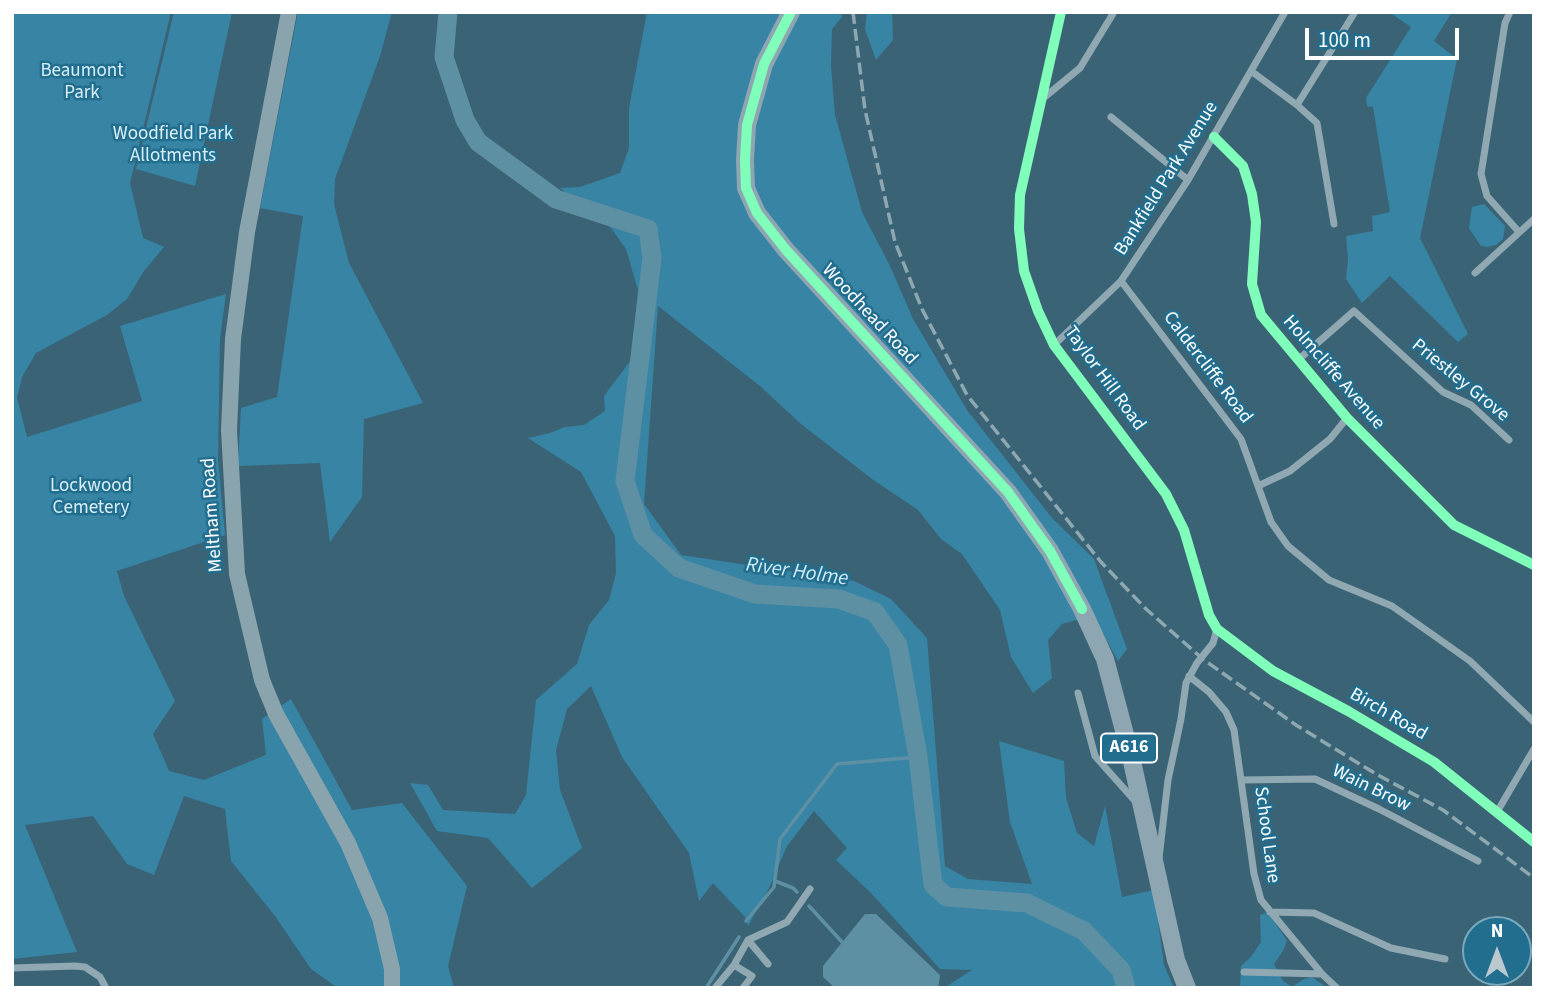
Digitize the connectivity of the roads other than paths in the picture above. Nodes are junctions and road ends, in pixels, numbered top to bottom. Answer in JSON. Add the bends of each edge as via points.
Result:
{"nodes":[{"id":1,"x":289,"y":12,"type":"edge"},
{"id":2,"x":791,"y":12,"type":"edge"},
{"id":3,"x":1061,"y":12,"type":"edge"},
{"id":4,"x":1114,"y":12,"type":"edge"},
{"id":5,"x":1285,"y":12,"type":"edge"},
{"id":6,"x":1510,"y":12,"type":"edge"},
{"id":7,"x":1343,"y":13,"type":"edge"},
{"id":8,"x":1353,"y":15,"type":"edge"},
{"id":9,"x":1251,"y":71,"type":"junction"},
{"id":10,"x":1041,"y":100,"type":"junction"},
{"id":11,"x":1297,"y":105,"type":"junction"},
{"id":12,"x":1111,"y":117,"type":"dead end"},
{"id":13,"x":1214,"y":137,"type":"junction"},
{"id":14,"x":1188,"y":180,"type":"junction"},
{"id":15,"x":1534,"y":219,"type":"edge"},
{"id":16,"x":1334,"y":224,"type":"dead end"},
{"id":17,"x":1519,"y":232,"type":"junction"},
{"id":18,"x":1475,"y":273,"type":"dead end"},
{"id":19,"x":1121,"y":281,"type":"junction"},
{"id":20,"x":1054,"y":345,"type":"junction"},
{"id":21,"x":1298,"y":360,"type":"junction"},
{"id":22,"x":1347,"y":418,"type":"junction"},
{"id":23,"x":1508,"y":440,"type":"dead end"},
{"id":24,"x":1258,"y":486,"type":"junction"},
{"id":25,"x":1534,"y":565,"type":"edge"},
{"id":26,"x":1217,"y":629,"type":"junction"},
{"id":27,"x":1189,"y":676,"type":"junction"},
{"id":28,"x":1078,"y":693,"type":"dead end"},
{"id":29,"x":1534,"y":722,"type":"edge"},
{"id":30,"x":1534,"y":749,"type":"edge"},
{"id":31,"x":1242,"y":780,"type":"junction"},
{"id":32,"x":1143,"y":809,"type":"junction"},
{"id":33,"x":1497,"y":812,"type":"junction"},
{"id":34,"x":1534,"y":842,"type":"edge"},
{"id":35,"x":1478,"y":861,"type":"dead end"},
{"id":36,"x":1157,"y":877,"type":"junction"},
{"id":37,"x":810,"y":889,"type":"dead end"},
{"id":38,"x":1270,"y":912,"type":"junction"},
{"id":39,"x":748,"y":940,"type":"junction"},
{"id":40,"x":1445,"y":959,"type":"dead end"},
{"id":41,"x":768,"y":964,"type":"dead end"},
{"id":42,"x":734,"y":965,"type":"junction"},
{"id":43,"x":12,"y":968,"type":"edge"},
{"id":44,"x":1244,"y":972,"type":"dead end"},
{"id":45,"x":1322,"y":974,"type":"junction"},
{"id":46,"x":106,"y":988,"type":"edge"},
{"id":47,"x":392,"y":988,"type":"edge"},
{"id":48,"x":715,"y":988,"type":"edge"},
{"id":49,"x":743,"y":988,"type":"edge"},
{"id":50,"x":1187,"y":988,"type":"edge"},
{"id":51,"x":1337,"y":988,"type":"edge"}],
"edges":[{"from":1,"to":47,"type":"main road","name":"Meltham Road","via":[[247,232],[233,339],[229,430],[237,573],[262,680],[348,843],[380,918]]},
{"from":2,"to":32,"type":"main road","name":"Woodhead Road","number":"A616","via":[[764,64],[747,125],[746,187],[757,213],[1009,492],[1050,551],[1105,659]]},
{"from":3,"to":10,"type":"street","name":"Taylor Hill Road"},
{"from":4,"to":10,"type":"street","via":[[1080,68]]},
{"from":5,"to":9,"type":"street","name":"Bankfield Park Avenue"},
{"from":6,"to":17,"type":"street","via":[[1481,174],[1487,196]]},
{"from":7,"to":8,"type":"street"},
{"from":8,"to":11,"type":"street"},
{"from":9,"to":11,"type":"street"},
{"from":9,"to":13,"type":"street","name":"Bankfield Park Avenue"},
{"from":10,"to":20,"type":"street","name":"Taylor Hill Road","via":[[1020,195],[1019,229],[1024,271]]},
{"from":11,"to":16,"type":"street","via":[[1319,128]]},
{"from":12,"to":14,"type":"street"},
{"from":13,"to":14,"type":"street","name":"Bankfield Park Avenue"},
{"from":13,"to":21,"type":"street","name":"Holmcliffe Avenue","via":[[1243,166],[1252,194],[1256,222],[1252,284],[1261,315]]},
{"from":14,"to":19,"type":"street","name":"Bankfield Park Avenue"},
{"from":15,"to":17,"type":"street"},
{"from":17,"to":18,"type":"street"},
{"from":19,"to":20,"type":"street","name":"Bankfield Park Avenue"},
{"from":19,"to":24,"type":"street","name":"Caldercliffe Road","via":[[1241,439]]},
{"from":20,"to":26,"type":"street","name":"Taylor Hill Road","via":[[1166,494],[1184,530]]},
{"from":21,"to":22,"type":"street","name":"Holmcliffe Avenue"},
{"from":21,"to":23,"type":"street","name":"Priestley Grove","via":[[1354,312],[1443,392],[1471,405]]},
{"from":22,"to":24,"type":"street","via":[[1330,439],[1290,471]]},
{"from":22,"to":25,"type":"street","name":"Holmcliffe Avenue","via":[[1454,525]]},
{"from":24,"to":29,"type":"street","name":"Caldercliffe Road","via":[[1271,522],[1288,546],[1329,580],[1392,606],[1471,662]]},
{"from":26,"to":27,"type":"street","via":[[1213,643]]},
{"from":26,"to":33,"type":"street","name":"Birch Road","via":[[1273,671],[1434,762]]},
{"from":27,"to":31,"type":"street","name":"School Lane","via":[[1226,712],[1234,730]]},
{"from":27,"to":36,"type":"street","via":[[1168,780]]},
{"from":28,"to":32,"type":"street","via":[[1095,756]]},
{"from":30,"to":33,"type":"street"},
{"from":31,"to":35,"type":"street","name":"Wain Brow","via":[[1315,779]]},
{"from":31,"to":38,"type":"street","name":"School Lane","via":[[1257,890]]},
{"from":32,"to":36,"type":"main road","number":"A616"},
{"from":33,"to":34,"type":"street","name":"Birch Road"},
{"from":36,"to":50,"type":"main road","number":"A616"},
{"from":37,"to":39,"type":"street","via":[[786,922]]},
{"from":38,"to":40,"type":"street","via":[[1314,913],[1391,948]]},
{"from":38,"to":45,"type":"street","name":"School Lane"},
{"from":39,"to":41,"type":"street"},
{"from":39,"to":42,"type":"street"},
{"from":42,"to":48,"type":"street"},
{"from":42,"to":49,"type":"street","via":[[752,976]]},
{"from":43,"to":46,"type":"street","via":[[85,967],[100,977]]},
{"from":44,"to":45,"type":"street"},
{"from":45,"to":51,"type":"street","name":"School Lane"}]}
